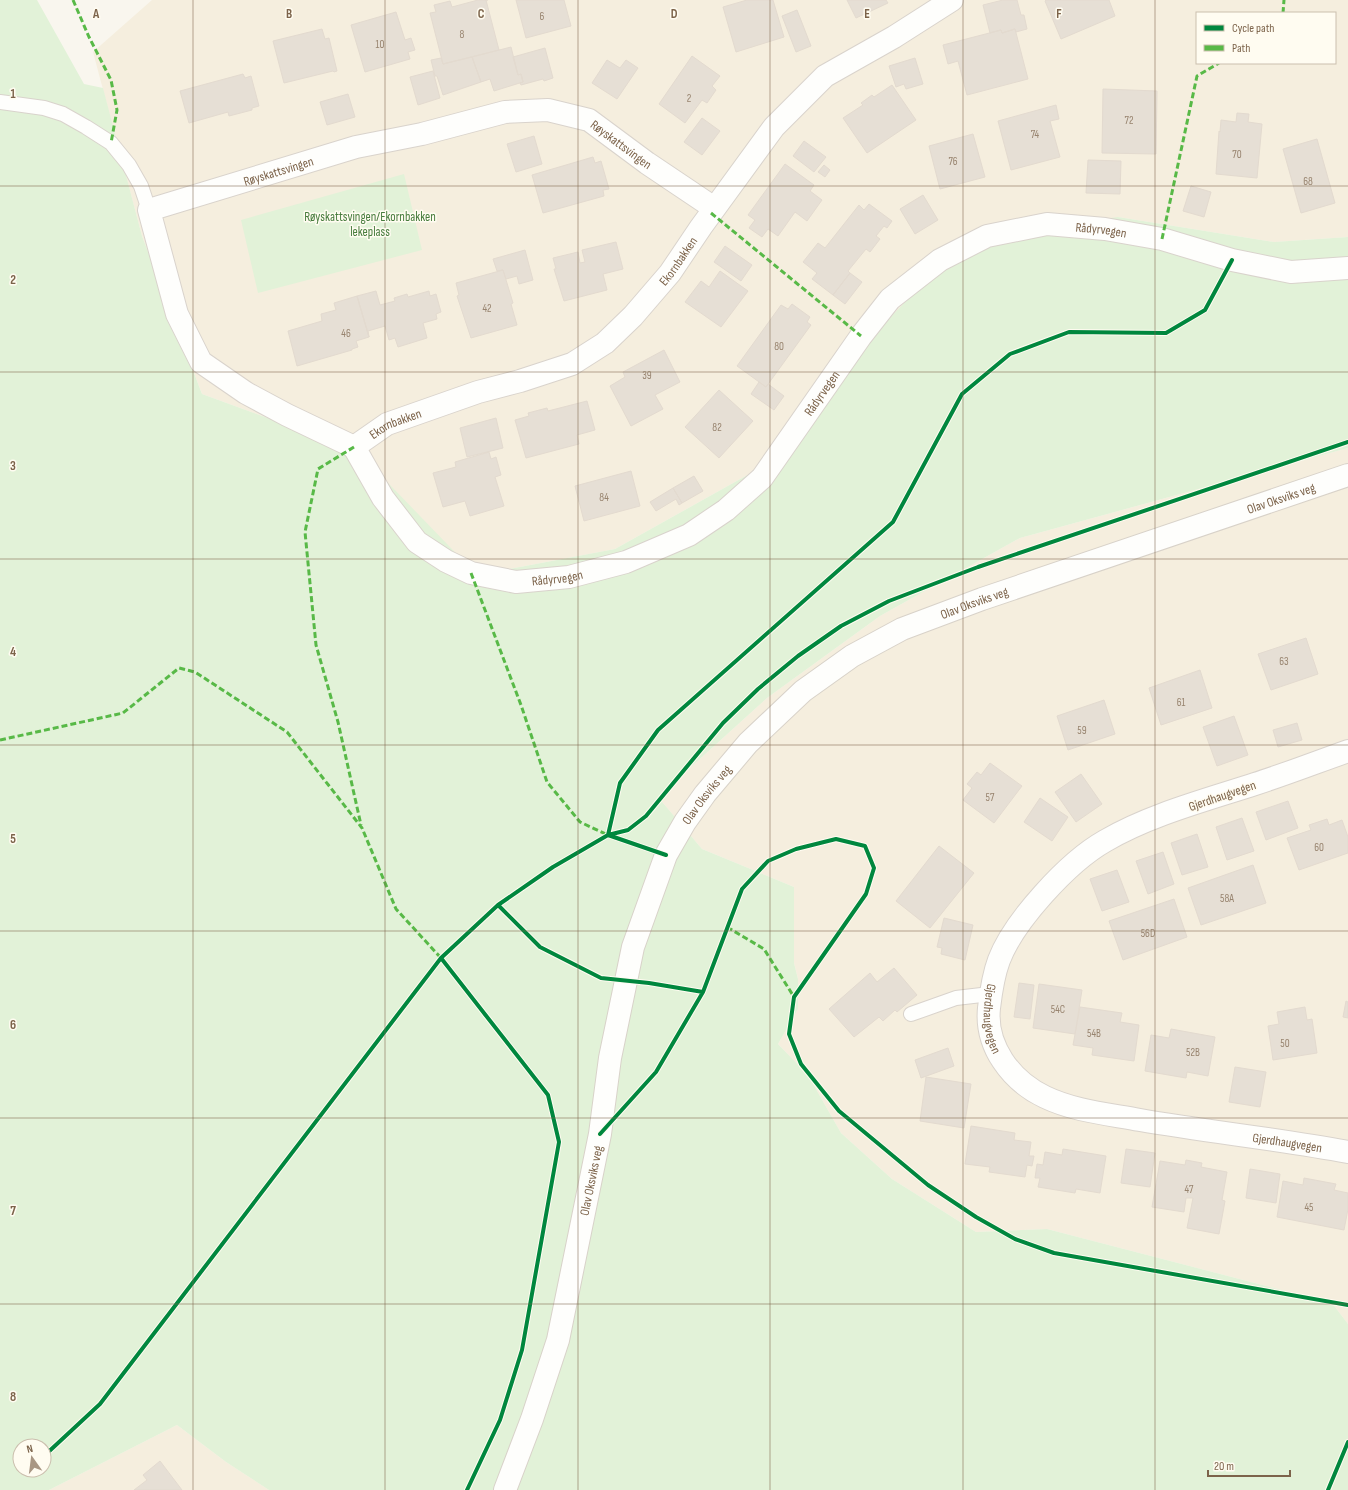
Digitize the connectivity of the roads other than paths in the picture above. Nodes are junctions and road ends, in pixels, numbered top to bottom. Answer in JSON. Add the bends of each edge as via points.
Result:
{"nodes":[{"id":1,"x":952,"y":0,"type":"edge"},
{"id":2,"x":0,"y":102,"type":"edge"},
{"id":3,"x":714,"y":208,"type":"junction"},
{"id":4,"x":149,"y":210,"type":"junction"},
{"id":5,"x":1348,"y":268,"type":"edge"},
{"id":6,"x":354,"y":446,"type":"junction"},
{"id":7,"x":1348,"y":474,"type":"edge"},
{"id":8,"x":1348,"y":751,"type":"edge"},
{"id":9,"x":990,"y":994,"type":"junction"},
{"id":10,"x":912,"y":1014,"type":"dead end"},
{"id":11,"x":1348,"y":1152,"type":"edge"},
{"id":12,"x":505,"y":1490,"type":"edge"}],
"edges":[{"from":1,"to":3,"type":"street","name":"Ekornbakken","via":[[825,76],[774,127]]},
{"from":2,"to":4,"type":"lane","via":[[44,108],[63,114],[112,143],[141,186]]},
{"from":3,"to":4,"type":"street","name":"Røyskattsvingen","via":[[589,120],[548,110],[505,112],[422,134],[356,147]]},
{"from":3,"to":6,"type":"street","name":"Ekornbakken","via":[[670,273],[633,316],[605,343],[572,364],[478,392],[387,424]]},
{"from":4,"to":6,"type":"street","via":[[177,314],[201,362],[246,393]]},
{"from":5,"to":6,"type":"street","name":"Rådyrvegen","via":[[1291,272],[1232,260],[1162,239],[1105,229],[1047,224],[987,236],[940,260],[890,299],[861,336],[762,478],[726,510],[689,535],[626,562],[569,576],[516,582],[471,573],[446,561],[417,542],[383,498]]},
{"from":7,"to":12,"type":"street","name":"Olav Oksviks veg","via":[[982,599],[902,629],[852,656],[803,691],[748,743],[705,794],[666,855],[633,947],[610,1058],[600,1134],[558,1340]]},
{"from":8,"to":9,"type":"street","name":"Gjerdhaugvegen","via":[[1136,825],[1103,842],[1059,876],[1021,921],[1000,958]]},
{"from":9,"to":10,"type":"lane","via":[[956,998]]},
{"from":9,"to":11,"type":"street","name":"Gjerdhaugvegen","via":[[988,1018],[997,1053],[1017,1079],[1044,1097],[1073,1108]]}]}
